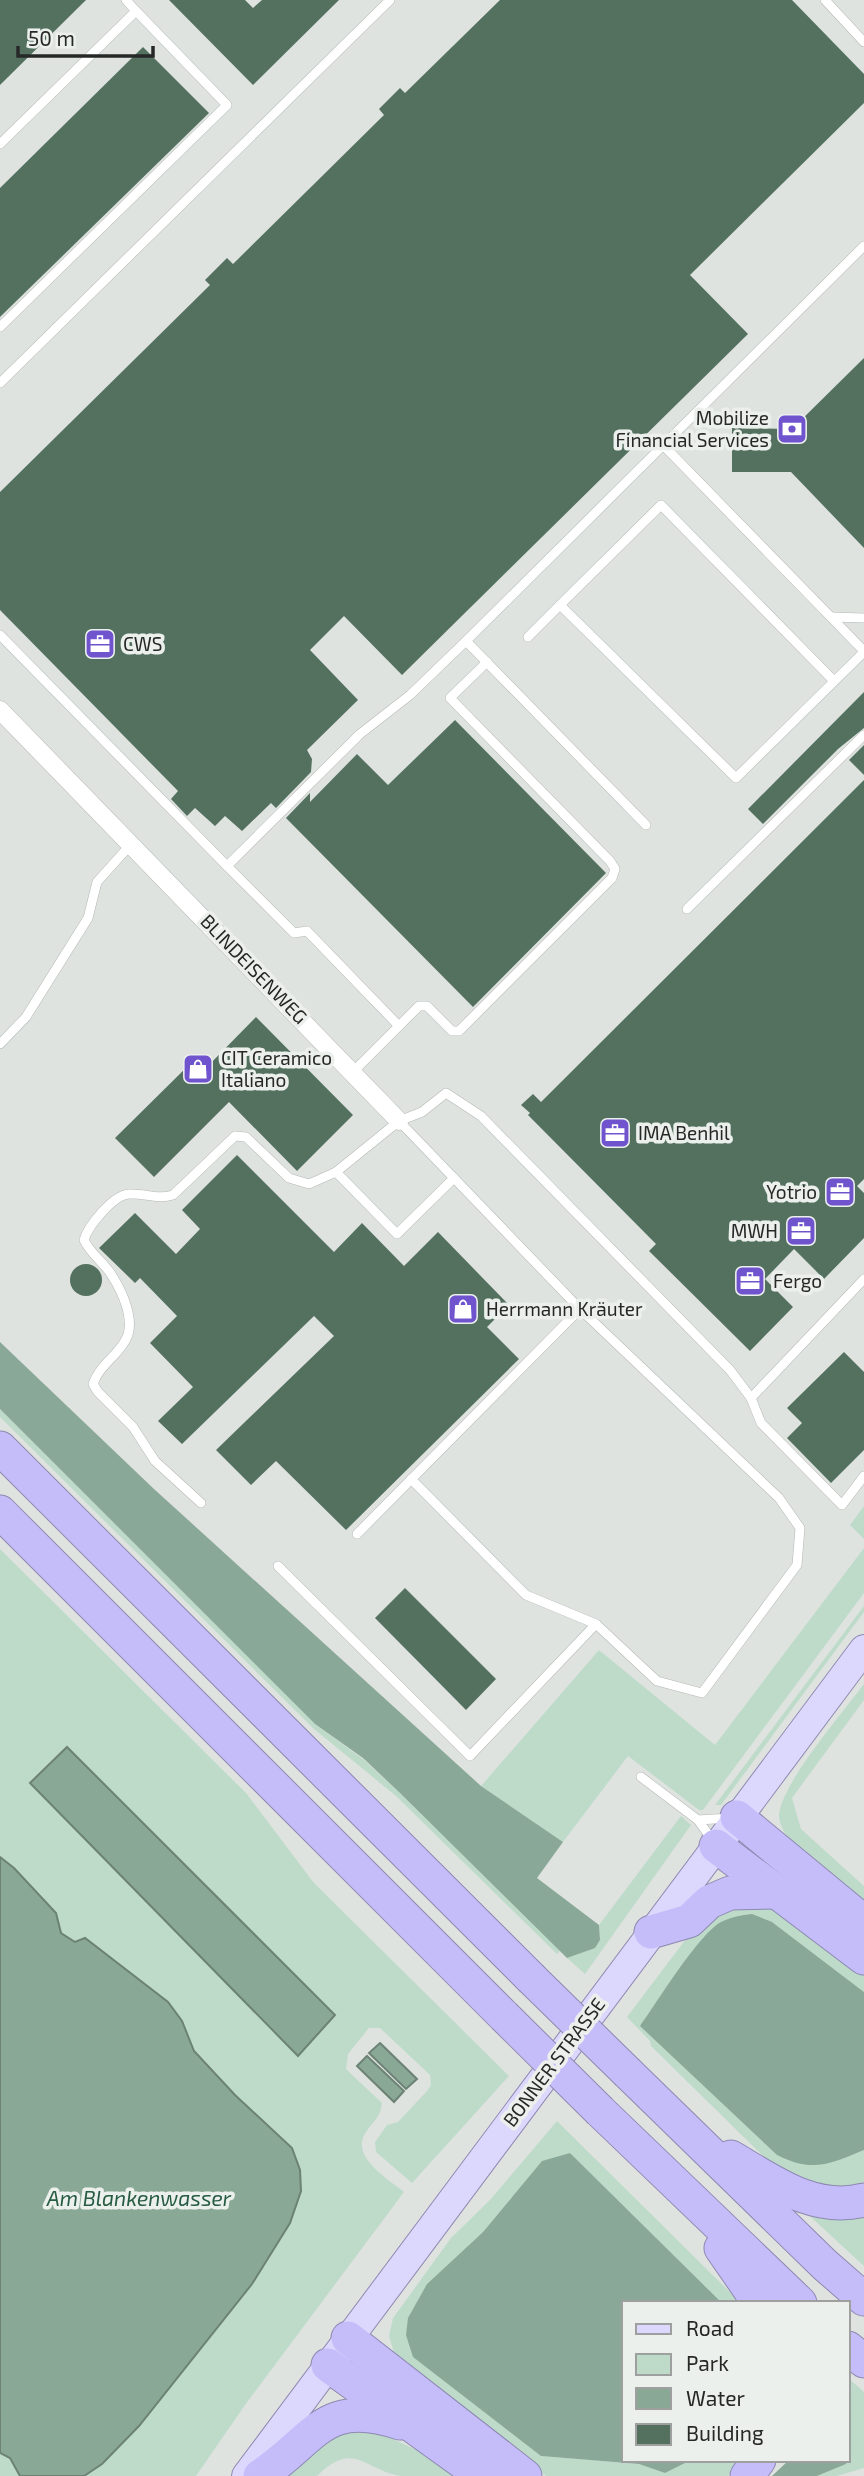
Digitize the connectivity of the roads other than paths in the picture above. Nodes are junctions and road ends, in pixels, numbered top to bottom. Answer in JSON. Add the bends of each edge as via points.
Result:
{"nodes":[{"id":1,"x":126,"y":0,"type":"edge"},
{"id":2,"x":390,"y":0,"type":"edge"},
{"id":3,"x":825,"y":0,"type":"edge"},
{"id":4,"x":136,"y":11,"type":"junction"},
{"id":5,"x":864,"y":42,"type":"edge"},
{"id":6,"x":0,"y":144,"type":"edge"},
{"id":7,"x":864,"y":246,"type":"edge"},
{"id":8,"x":0,"y":327,"type":"edge"},
{"id":9,"x":0,"y":383,"type":"edge"},
{"id":10,"x":664,"y":446,"type":"junction"},
{"id":11,"x":560,"y":605,"type":"junction"},
{"id":12,"x":832,"y":617,"type":"junction"},
{"id":13,"x":864,"y":618,"type":"edge"},
{"id":14,"x":0,"y":635,"type":"edge"},
{"id":15,"x":528,"y":637,"type":"dead end"},
{"id":16,"x":466,"y":640,"type":"junction"},
{"id":17,"x":864,"y":651,"type":"edge"},
{"id":18,"x":487,"y":662,"type":"junction"},
{"id":19,"x":834,"y":681,"type":"junction"},
{"id":20,"x":0,"y":710,"type":"edge"},
{"id":21,"x":864,"y":735,"type":"edge"},
{"id":22,"x":646,"y":825,"type":"dead end"},
{"id":23,"x":132,"y":843,"type":"junction"},
{"id":24,"x":227,"y":866,"type":"junction"},
{"id":25,"x":687,"y":909,"type":"dead end"},
{"id":26,"x":399,"y":1026,"type":"junction"},
{"id":27,"x":0,"y":1044,"type":"edge"},
{"id":28,"x":353,"y":1072,"type":"junction"},
{"id":29,"x":400,"y":1121,"type":"junction"},
{"id":30,"x":336,"y":1172,"type":"junction"},
{"id":31,"x":454,"y":1178,"type":"junction"},
{"id":32,"x":864,"y":1279,"type":"edge"},
{"id":33,"x":580,"y":1309,"type":"junction"},
{"id":34,"x":751,"y":1398,"type":"junction"},
{"id":35,"x":0,"y":1448,"type":"edge"},
{"id":36,"x":864,"y":1476,"type":"edge"},
{"id":37,"x":411,"y":1479,"type":"junction"},
{"id":38,"x":201,"y":1503,"type":"dead end"},
{"id":39,"x":0,"y":1512,"type":"edge"},
{"id":40,"x":357,"y":1534,"type":"dead end"},
{"id":41,"x":278,"y":1566,"type":"dead end"},
{"id":42,"x":596,"y":1624,"type":"junction"},
{"id":43,"x":864,"y":1649,"type":"edge"},
{"id":44,"x":641,"y":1777,"type":"dead end"},
{"id":45,"x":737,"y":1817,"type":"junction"},
{"id":46,"x":707,"y":1833,"type":"junction"},
{"id":47,"x":776,"y":1892,"type":"junction"},
{"id":48,"x":864,"y":1922,"type":"edge"},
{"id":49,"x":650,"y":1932,"type":"junction"},
{"id":50,"x":864,"y":1958,"type":"edge"},
{"id":51,"x":686,"y":2130,"type":"junction"},
{"id":52,"x":674,"y":2184,"type":"junction"},
{"id":53,"x":864,"y":2200,"type":"edge"},
{"id":54,"x":864,"y":2299,"type":"edge"},
{"id":55,"x":758,"y":2301,"type":"edge"},
{"id":56,"x":798,"y":2301,"type":"edge"},
{"id":57,"x":348,"y":2338,"type":"junction"},
{"id":58,"x":850,"y":2349,"type":"edge"},
{"id":59,"x":864,"y":2361,"type":"edge"},
{"id":60,"x":328,"y":2365,"type":"junction"},
{"id":61,"x":413,"y":2428,"type":"junction"},
{"id":62,"x":246,"y":2476,"type":"edge"},
{"id":63,"x":260,"y":2476,"type":"edge"},
{"id":64,"x":481,"y":2476,"type":"edge"},
{"id":65,"x":525,"y":2476,"type":"edge"}],
"edges":[{"from":1,"to":4,"type":"lane"},
{"from":2,"to":9,"type":"lane"},
{"from":3,"to":5,"type":"lane"},
{"from":4,"to":6,"type":"lane"},
{"from":4,"to":8,"type":"lane","via":[[227,105]]},
{"from":7,"to":10,"type":"lane"},
{"from":10,"to":12,"type":"lane"},
{"from":10,"to":16,"type":"lane"},
{"from":11,"to":15,"type":"lane"},
{"from":11,"to":19,"type":"lane","via":[[736,778]]},
{"from":11,"to":19,"type":"lane","via":[[661,505]]},
{"from":12,"to":13,"type":"lane"},
{"from":12,"to":17,"type":"lane"},
{"from":14,"to":24,"type":"lane"},
{"from":16,"to":18,"type":"lane"},
{"from":16,"to":24,"type":"lane","via":[[410,695],[360,734]]},
{"from":17,"to":19,"type":"lane"},
{"from":18,"to":22,"type":"lane"},
{"from":18,"to":26,"type":"lane","via":[[450,698],[615,869],[612,878],[458,1031],[452,1031],[427,1006],[419,1006]]},
{"from":20,"to":23,"type":"street","name":"BLINDEISENWEG"},
{"from":21,"to":25,"type":"lane"},
{"from":23,"to":27,"type":"lane","via":[[97,882],[88,918],[26,1017]]},
{"from":23,"to":28,"type":"street","name":"BLINDEISENWEG"},
{"from":24,"to":26,"type":"lane","via":[[294,933],[307,932]]},
{"from":26,"to":28,"type":"lane"},
{"from":28,"to":29,"type":"street","name":"BLINDEISENWEG"},
{"from":29,"to":30,"type":"lane"},
{"from":29,"to":31,"type":"lane"},
{"from":29,"to":34,"type":"lane","via":[[422,1112],[446,1093],[481,1116],[730,1370]]},
{"from":30,"to":31,"type":"lane","via":[[397,1234]]},
{"from":30,"to":38,"type":"lane","via":[[309,1184],[289,1178],[246,1136],[236,1136],[173,1195],[162,1199],[118,1196],[87,1230],[83,1240],[111,1274],[130,1315],[125,1340],[93,1384],[133,1427],[155,1461]]},
{"from":31,"to":33,"type":"lane"},
{"from":32,"to":34,"type":"lane"},
{"from":33,"to":37,"type":"lane"},
{"from":33,"to":42,"type":"lane","via":[[779,1498],[800,1528],[797,1565],[702,1693],[657,1681]]},
{"from":34,"to":36,"type":"lane","via":[[761,1423],[842,1505]]},
{"from":35,"to":51,"type":"highway","bridge":true},
{"from":37,"to":40,"type":"lane"},
{"from":37,"to":42,"type":"lane","via":[[526,1595]]},
{"from":39,"to":52,"type":"highway","bridge":true},
{"from":41,"to":42,"type":"lane","via":[[470,1756]]},
{"from":43,"to":45,"type":"main road","name":"BONNER STRASSE"},
{"from":44,"to":46,"type":"lane"},
{"from":45,"to":46,"type":"main road","name":"BONNER STRASSE"},
{"from":45,"to":48,"type":"highway"},
{"from":46,"to":47,"type":"highway"},
{"from":46,"to":49,"type":"main road","name":"BONNER STRASSE"},
{"from":47,"to":49,"type":"highway","via":[[730,1893],[709,1902],[688,1921]]},
{"from":47,"to":50,"type":"highway"},
{"from":49,"to":57,"type":"main road","name":"BONNER STRASSE"},
{"from":51,"to":53,"type":"highway","via":[[794,2194],[835,2204]]},
{"from":51,"to":54,"type":"highway"},
{"from":52,"to":55,"type":"highway"},
{"from":52,"to":56,"type":"highway"},
{"from":57,"to":60,"type":"main road","name":"BONNER STRASSE"},
{"from":57,"to":65,"type":"highway"},
{"from":58,"to":59,"type":"highway"},
{"from":60,"to":61,"type":"highway"},
{"from":60,"to":62,"type":"main road","name":"BONNER STRASSE"},
{"from":61,"to":63,"type":"highway","via":[[367,2416],[330,2420]]},
{"from":61,"to":64,"type":"highway"}]}
